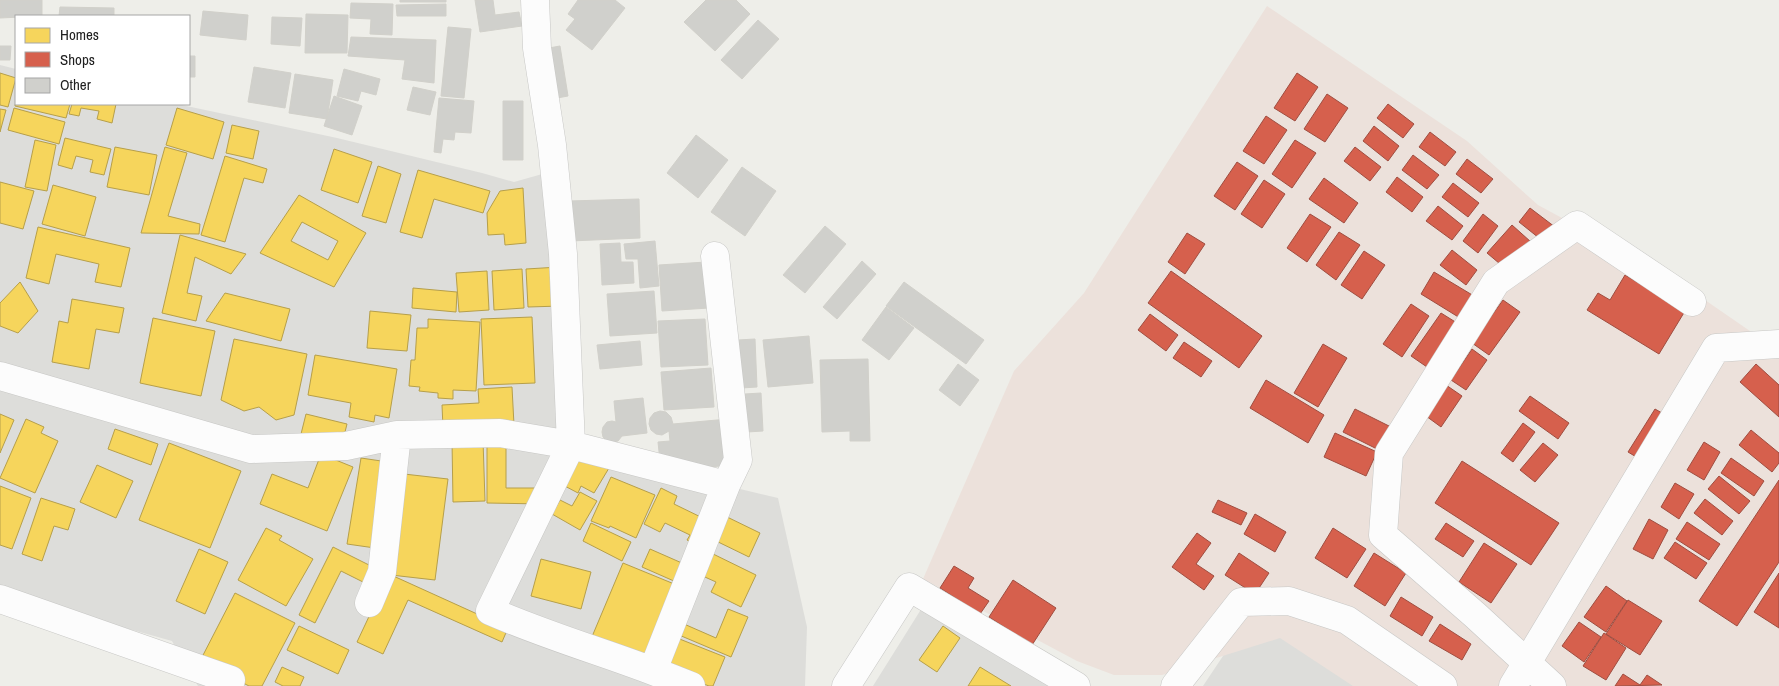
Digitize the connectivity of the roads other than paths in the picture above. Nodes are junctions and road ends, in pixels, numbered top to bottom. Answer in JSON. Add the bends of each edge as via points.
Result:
{"nodes":[{"id":1,"x":536,"y":0,"type":"edge"},
{"id":2,"x":715,"y":256,"type":"dead end"},
{"id":3,"x":1692,"y":302,"type":"dead end"},
{"id":4,"x":1779,"y":344,"type":"edge"},
{"id":5,"x":0,"y":376,"type":"edge"},
{"id":6,"x":397,"y":434,"type":"junction"},
{"id":7,"x":571,"y":445,"type":"junction"},
{"id":8,"x":726,"y":484,"type":"junction"},
{"id":9,"x":0,"y":599,"type":"edge"},
{"id":10,"x":369,"y":603,"type":"dead end"},
{"id":11,"x":1527,"y":663,"type":"junction"},
{"id":12,"x":654,"y":670,"type":"junction"},
{"id":13,"x":231,"y":680,"type":"dead end"},
{"id":14,"x":690,"y":686,"type":"edge"},
{"id":15,"x":846,"y":686,"type":"edge"},
{"id":16,"x":1076,"y":686,"type":"edge"},
{"id":17,"x":1175,"y":686,"type":"edge"},
{"id":18,"x":1443,"y":686,"type":"edge"},
{"id":19,"x":1513,"y":686,"type":"edge"},
{"id":20,"x":1552,"y":686,"type":"edge"}],
"edges":[{"from":1,"to":7,"type":"street","via":[[537,48],[552,145],[563,254]]},
{"from":2,"to":8,"type":"street","via":[[738,460]]},
{"from":3,"to":11,"type":"street","via":[[1577,225],[1496,282],[1389,453],[1383,535]]},
{"from":4,"to":11,"type":"street","via":[[1716,348]]},
{"from":5,"to":6,"type":"street","via":[[251,449],[346,446]]},
{"from":6,"to":7,"type":"street","via":[[500,433]]},
{"from":6,"to":10,"type":"street","via":[[382,572]]},
{"from":7,"to":8,"type":"street"},
{"from":7,"to":12,"type":"street","via":[[490,611]]},
{"from":8,"to":12,"type":"street"},
{"from":9,"to":13,"type":"street"},
{"from":11,"to":19,"type":"street"},
{"from":11,"to":20,"type":"street"},
{"from":12,"to":14,"type":"street"},
{"from":15,"to":16,"type":"street","via":[[909,587]]},
{"from":17,"to":18,"type":"street","via":[[1241,602],[1289,600],[1346,620]]}]}
